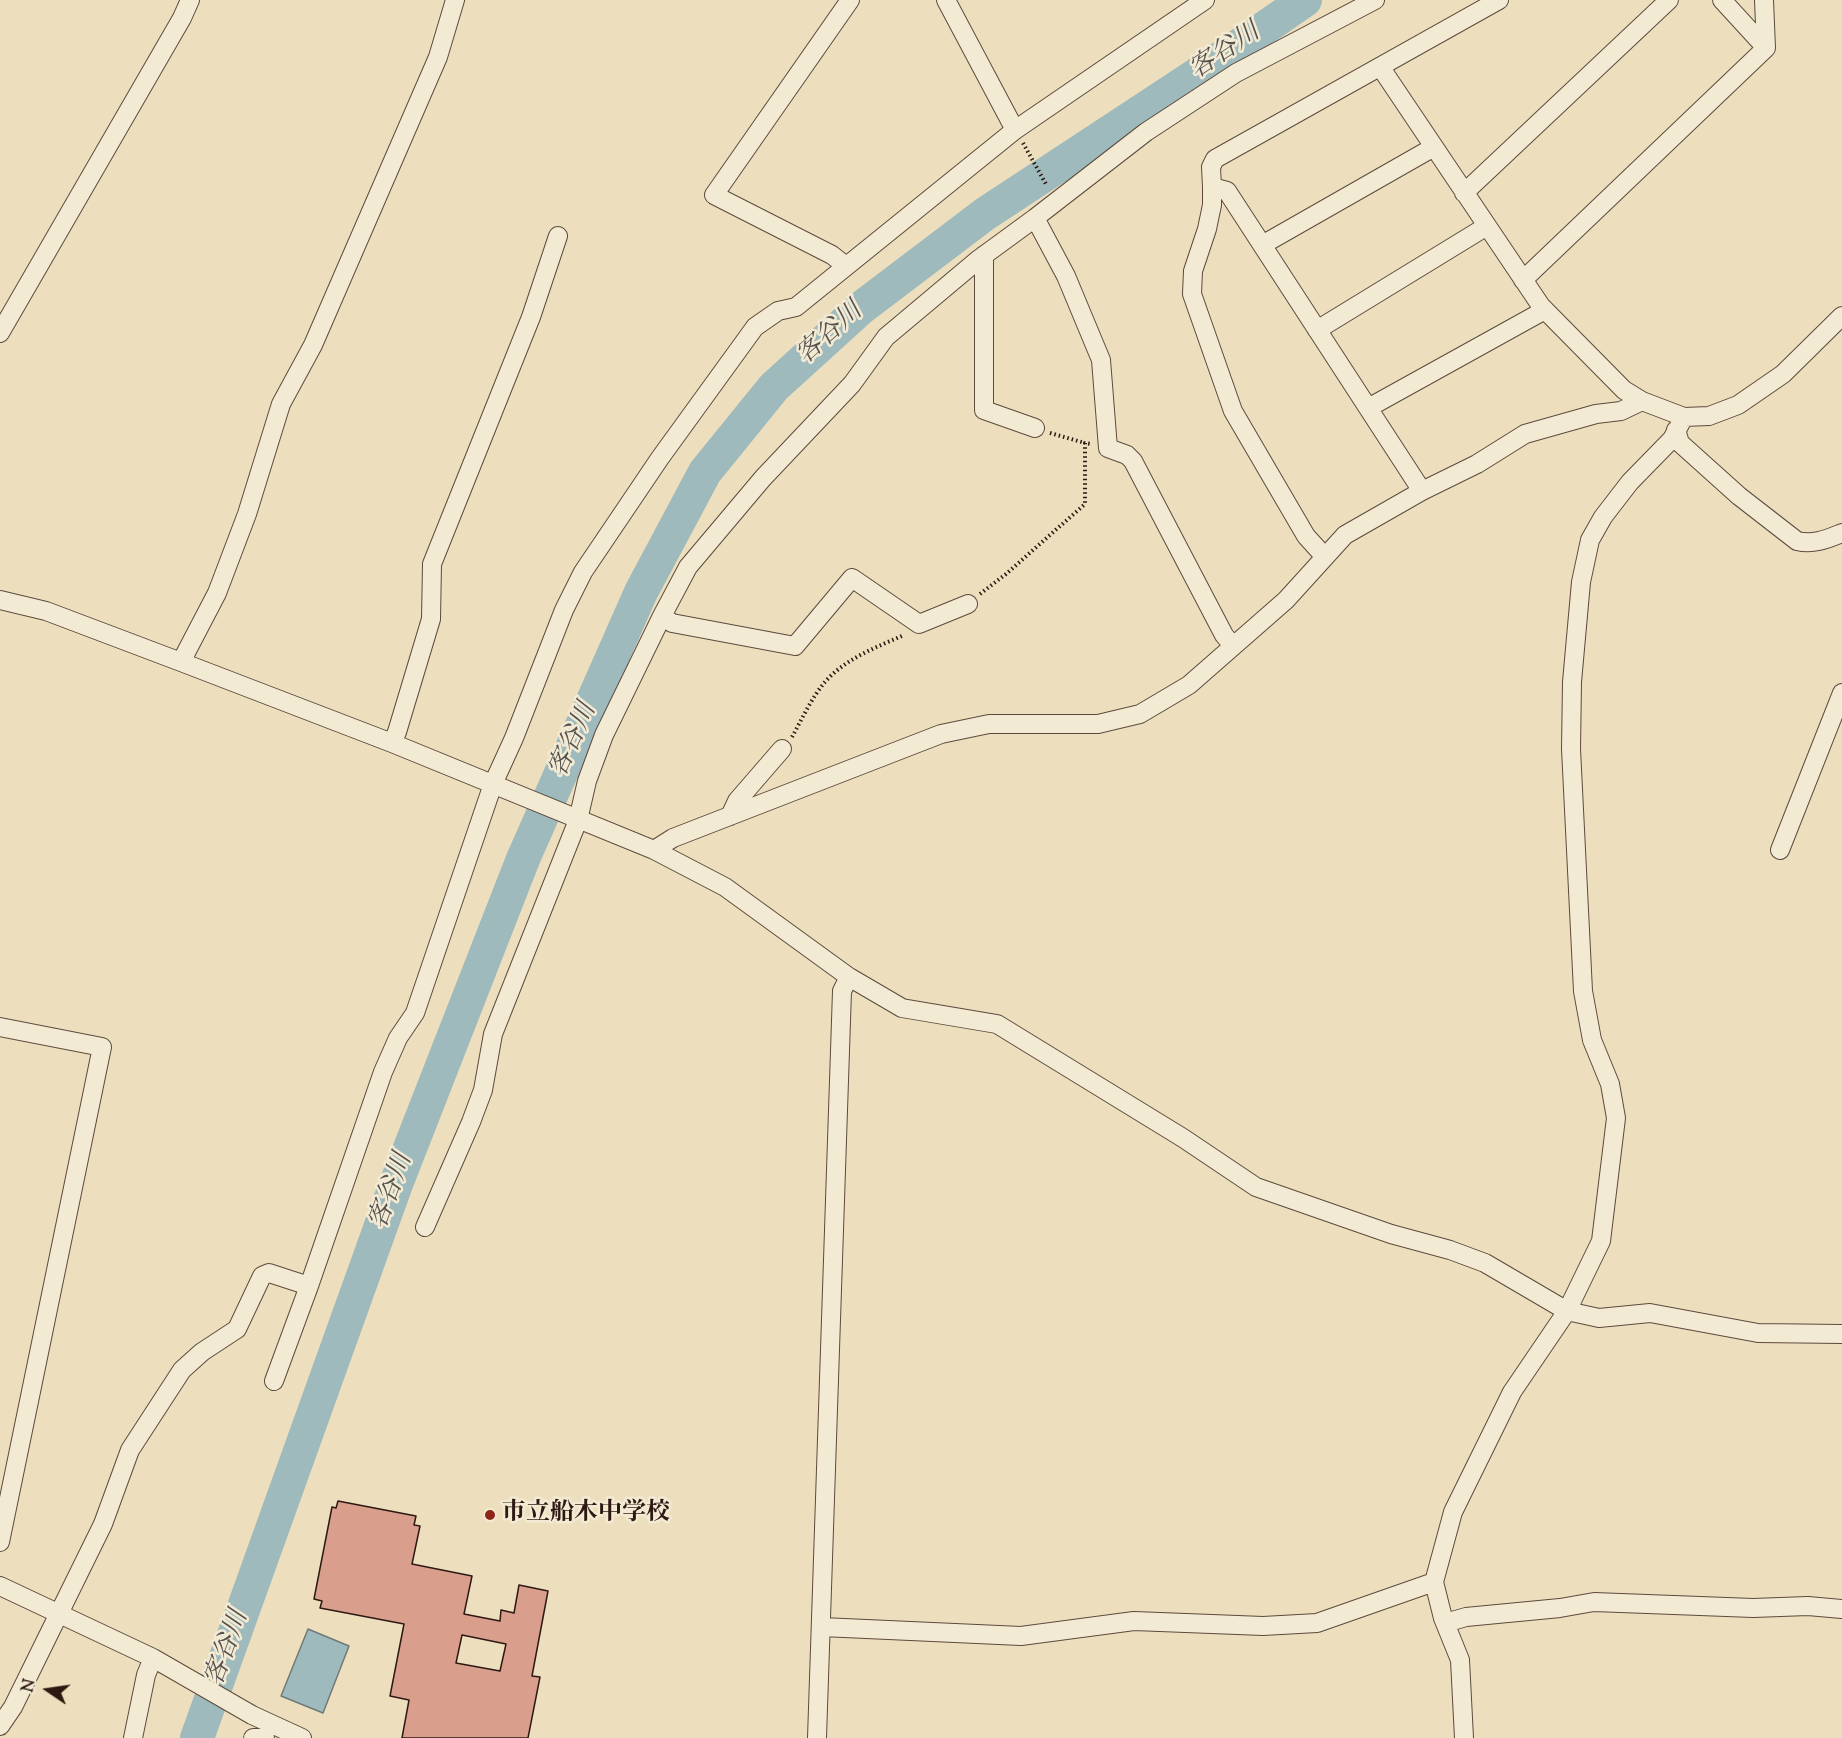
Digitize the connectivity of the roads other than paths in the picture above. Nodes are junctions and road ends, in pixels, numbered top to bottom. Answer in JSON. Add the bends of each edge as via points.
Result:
{"nodes":[{"id":1,"x":190,"y":0,"type":"edge"},
{"id":2,"x":455,"y":0,"type":"edge"},
{"id":3,"x":850,"y":0,"type":"edge"},
{"id":4,"x":945,"y":0,"type":"edge"},
{"id":5,"x":1205,"y":0,"type":"edge"},
{"id":6,"x":1375,"y":0,"type":"edge"},
{"id":7,"x":1499,"y":0,"type":"edge"},
{"id":8,"x":1669,"y":0,"type":"edge"},
{"id":9,"x":1722,"y":0,"type":"edge"},
{"id":10,"x":1764,"y":0,"type":"edge"},
{"id":11,"x":1766,"y":48,"type":"junction"},
{"id":12,"x":1381,"y":68,"type":"junction"},
{"id":13,"x":1018,"y":134,"type":"junction"},
{"id":14,"x":1434,"y":147,"type":"junction"},
{"id":15,"x":1212,"y":187,"type":"junction"},
{"id":16,"x":1464,"y":193,"type":"junction"},
{"id":17,"x":1035,"y":219,"type":"junction"},
{"id":18,"x":1487,"y":226,"type":"junction"},
{"id":19,"x":558,"y":236,"type":"dead end"},
{"id":20,"x":1262,"y":245,"type":"junction"},
{"id":21,"x":984,"y":255,"type":"junction"},
{"id":22,"x":846,"y":266,"type":"junction"},
{"id":23,"x":1524,"y":280,"type":"junction"},
{"id":24,"x":1545,"y":310,"type":"junction"},
{"id":25,"x":1842,"y":316,"type":"edge"},
{"id":26,"x":1317,"y":330,"type":"junction"},
{"id":27,"x":0,"y":333,"type":"edge"},
{"id":28,"x":1642,"y":401,"type":"junction"},
{"id":29,"x":1368,"y":408,"type":"junction"},
{"id":30,"x":1680,"y":423,"type":"junction"},
{"id":31,"x":1035,"y":428,"type":"road end"},
{"id":32,"x":1422,"y":491,"type":"junction"},
{"id":33,"x":1842,"y":533,"type":"edge"},
{"id":34,"x":1325,"y":557,"type":"junction"},
{"id":35,"x":0,"y":600,"type":"edge"},
{"id":36,"x":968,"y":604,"type":"road end"},
{"id":37,"x":662,"y":616,"type":"junction"},
{"id":38,"x":1233,"y":646,"type":"junction"},
{"id":39,"x":181,"y":662,"type":"junction"},
{"id":40,"x":1842,"y":693,"type":"edge"},
{"id":41,"x":392,"y":742,"type":"junction"},
{"id":42,"x":782,"y":749,"type":"road end"},
{"id":43,"x":497,"y":786,"type":"junction"},
{"id":44,"x":730,"y":816,"type":"junction"},
{"id":45,"x":573,"y":818,"type":"junction"},
{"id":46,"x":654,"y":850,"type":"junction"},
{"id":47,"x":1779,"y":850,"type":"dead end"},
{"id":48,"x":849,"y":977,"type":"junction"},
{"id":49,"x":0,"y":1027,"type":"edge"},
{"id":50,"x":425,"y":1227,"type":"dead end"},
{"id":51,"x":309,"y":1286,"type":"junction"},
{"id":52,"x":1567,"y":1311,"type":"junction"},
{"id":53,"x":1842,"y":1334,"type":"edge"},
{"id":54,"x":274,"y":1381,"type":"dead end"},
{"id":55,"x":0,"y":1542,"type":"edge"},
{"id":56,"x":1434,"y":1582,"type":"junction"},
{"id":57,"x":0,"y":1586,"type":"edge"},
{"id":58,"x":1842,"y":1609,"type":"edge"},
{"id":59,"x":59,"y":1613,"type":"junction"},
{"id":60,"x":1445,"y":1623,"type":"junction"},
{"id":61,"x":822,"y":1627,"type":"junction"},
{"id":62,"x":157,"y":1661,"type":"junction"},
{"id":63,"x":0,"y":1726,"type":"edge"},
{"id":64,"x":134,"y":1738,"type":"edge"},
{"id":65,"x":253,"y":1738,"type":"edge"},
{"id":66,"x":265,"y":1738,"type":"edge"},
{"id":67,"x":302,"y":1738,"type":"edge"},
{"id":68,"x":818,"y":1738,"type":"edge"},
{"id":69,"x":1464,"y":1738,"type":"edge"}],
"edges":[{"from":1,"to":27,"type":"street"},
{"from":2,"to":39,"type":"street","via":[[438,57],[313,345],[281,404],[218,593]]},
{"from":3,"to":22,"type":"street","via":[[714,195],[832,255]]},
{"from":4,"to":13,"type":"street"},
{"from":5,"to":13,"type":"street"},
{"from":6,"to":17,"type":"street","via":[[1236,73],[1146,132]]},
{"from":7,"to":12,"type":"street"},
{"from":8,"to":16,"type":"street"},
{"from":9,"to":11,"type":"street"},
{"from":10,"to":11,"type":"street"},
{"from":11,"to":23,"type":"street"},
{"from":12,"to":14,"type":"street"},
{"from":12,"to":15,"type":"street","via":[[1215,159],[1211,167]]},
{"from":13,"to":22,"type":"street"},
{"from":14,"to":16,"type":"street"},
{"from":14,"to":20,"type":"street"},
{"from":15,"to":20,"type":"street","via":[[1227,191]]},
{"from":15,"to":34,"type":"street","via":[[1212,204],[1193,271],[1192,294],[1233,411],[1306,536]]},
{"from":16,"to":18,"type":"street"},
{"from":17,"to":21,"type":"street"},
{"from":17,"to":38,"type":"street","via":[[1066,276],[1101,360],[1108,448],[1133,460]]},
{"from":18,"to":23,"type":"street"},
{"from":18,"to":26,"type":"street"},
{"from":19,"to":41,"type":"street","via":[[531,317],[432,564],[431,619]]},
{"from":20,"to":26,"type":"street"},
{"from":21,"to":31,"type":"street","via":[[984,410]]},
{"from":21,"to":37,"type":"street","via":[[886,337],[852,384],[763,478],[688,567]]},
{"from":22,"to":43,"type":"street","via":[[796,308],[778,310],[755,327],[583,572],[564,610]]},
{"from":23,"to":24,"type":"street"},
{"from":24,"to":28,"type":"street","via":[[1624,390]]},
{"from":24,"to":29,"type":"street"},
{"from":25,"to":30,"type":"street","via":[[1783,374],[1738,405]]},
{"from":26,"to":29,"type":"street"},
{"from":28,"to":30,"type":"street"},
{"from":28,"to":32,"type":"street","via":[[1622,411],[1596,414],[1525,434],[1477,464]]},
{"from":29,"to":32,"type":"street"},
{"from":30,"to":33,"type":"street","via":[[1680,443],[1797,541],[1820,541]]},
{"from":30,"to":52,"type":"street","via":[[1672,440],[1630,482],[1603,517],[1590,540],[1581,582],[1572,682],[1571,749],[1583,992],[1592,1040],[1610,1084],[1616,1118],[1601,1241]]},
{"from":32,"to":34,"type":"street","via":[[1345,535]]},
{"from":34,"to":38,"type":"street","via":[[1286,600]]},
{"from":35,"to":39,"type":"street","via":[[46,611]]},
{"from":36,"to":37,"type":"street","via":[[919,624],[852,578],[795,646],[672,622]]},
{"from":37,"to":45,"type":"street","via":[[604,735]]},
{"from":38,"to":44,"type":"street","via":[[1189,685],[1140,714],[1098,724],[989,724],[941,734]]},
{"from":39,"to":41,"type":"street"},
{"from":40,"to":47,"type":"street"},
{"from":41,"to":43,"type":"street"},
{"from":42,"to":44,"type":"street","via":[[737,801]]},
{"from":43,"to":45,"type":"street"},
{"from":43,"to":51,"type":"street","via":[[415,1013],[398,1038],[383,1072]]},
{"from":44,"to":46,"type":"street","via":[[673,838]]},
{"from":45,"to":46,"type":"street"},
{"from":45,"to":50,"type":"street","via":[[493,1034],[483,1090]]},
{"from":46,"to":48,"type":"street","via":[[725,886]]},
{"from":48,"to":52,"type":"street","via":[[902,1008],[998,1024],[1256,1187],[1485,1263]]},
{"from":48,"to":61,"type":"street","via":[[842,991]]},
{"from":49,"to":55,"type":"street","via":[[102,1047]]},
{"from":51,"to":54,"type":"street"},
{"from":51,"to":59,"type":"street","via":[[269,1273],[262,1276],[237,1329],[182,1370],[130,1450],[103,1524]]},
{"from":52,"to":53,"type":"street","via":[[1599,1318],[1650,1313],[1758,1333]]},
{"from":52,"to":56,"type":"street","via":[[1512,1392],[1453,1512]]},
{"from":56,"to":60,"type":"street"},
{"from":56,"to":61,"type":"street","via":[[1317,1623],[1263,1626],[1134,1621],[1021,1636]]},
{"from":57,"to":59,"type":"street"},
{"from":58,"to":60,"type":"street","via":[[1594,1602],[1466,1617]]},
{"from":59,"to":62,"type":"street"},
{"from":59,"to":63,"type":"street"},
{"from":60,"to":69,"type":"street","via":[[1460,1660]]},
{"from":61,"to":68,"type":"street"},
{"from":62,"to":64,"type":"street","via":[[146,1675]]},
{"from":62,"to":67,"type":"street","via":[[252,1716]]},
{"from":65,"to":66,"type":"street"}]}
